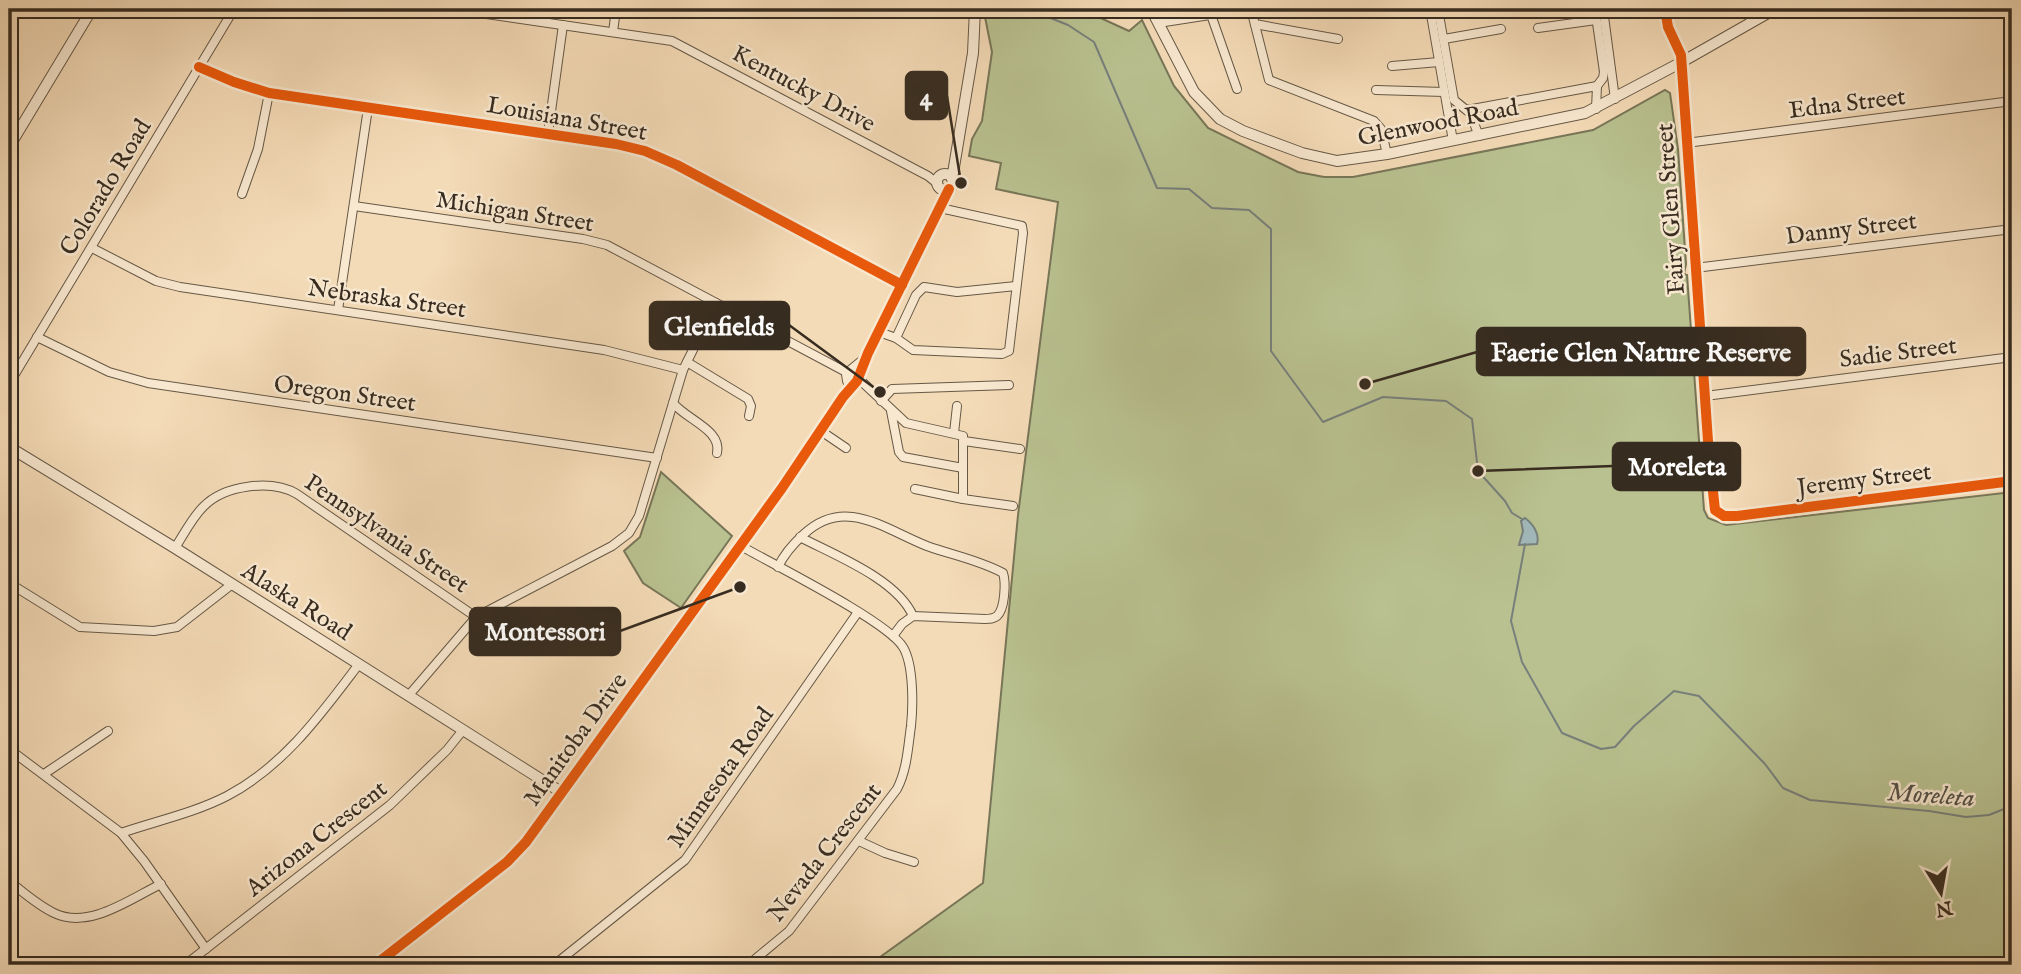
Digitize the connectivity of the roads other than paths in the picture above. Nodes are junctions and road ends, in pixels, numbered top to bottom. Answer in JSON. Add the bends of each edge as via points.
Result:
{"nodes":[{"id":1,"x":234,"y":9,"type":"edge"},
{"id":2,"x":452,"y":9,"type":"edge"},
{"id":3,"x":616,"y":9,"type":"edge"},
{"id":4,"x":975,"y":9,"type":"edge"},
{"id":5,"x":1150,"y":9,"type":"edge"},
{"id":6,"x":1251,"y":9,"type":"edge"},
{"id":7,"x":1430,"y":9,"type":"edge"},
{"id":8,"x":1438,"y":9,"type":"edge"},
{"id":9,"x":1594,"y":9,"type":"edge"},
{"id":10,"x":1603,"y":9,"type":"edge"},
{"id":11,"x":1678,"y":9,"type":"edge"},
{"id":12,"x":1749,"y":9,"type":"edge"},
{"id":13,"x":1775,"y":9,"type":"edge"},
{"id":14,"x":90,"y":10,"type":"edge"},
{"id":15,"x":1210,"y":12,"type":"edge"},
{"id":16,"x":1666,"y":12,"type":"edge"},
{"id":17,"x":1762,"y":12,"type":"edge"},
{"id":18,"x":1596,"y":20,"type":"junction"},
{"id":19,"x":1751,"y":22,"type":"junction"},
{"id":20,"x":1158,"y":23,"type":"junction"},
{"id":21,"x":1255,"y":24,"type":"junction"},
{"id":22,"x":563,"y":25,"type":"junction"},
{"id":23,"x":1501,"y":29,"type":"dead end"},
{"id":24,"x":1538,"y":29,"type":"dead end"},
{"id":25,"x":613,"y":32,"type":"junction"},
{"id":26,"x":1338,"y":39,"type":"dead end"},
{"id":27,"x":1444,"y":39,"type":"junction"},
{"id":28,"x":1439,"y":62,"type":"junction"},
{"id":29,"x":1680,"y":63,"type":"junction"},
{"id":30,"x":199,"y":66,"type":"junction"},
{"id":31,"x":1392,"y":66,"type":"dead end"},
{"id":32,"x":1597,"y":86,"type":"junction"},
{"id":33,"x":1237,"y":89,"type":"dead end"},
{"id":34,"x":1376,"y":90,"type":"dead end"},
{"id":35,"x":1444,"y":92,"type":"junction"},
{"id":36,"x":269,"y":93,"type":"junction"},
{"id":37,"x":1615,"y":99,"type":"junction"},
{"id":38,"x":2012,"y":101,"type":"edge"},
{"id":39,"x":368,"y":108,"type":"junction"},
{"id":40,"x":1595,"y":109,"type":"junction"},
{"id":41,"x":1467,"y":110,"type":"junction"},
{"id":42,"x":548,"y":133,"type":"junction"},
{"id":43,"x":1479,"y":136,"type":"junction"},
{"id":44,"x":1453,"y":141,"type":"junction"},
{"id":45,"x":1686,"y":143,"type":"junction"},
{"id":46,"x":9,"y":147,"type":"edge"},
{"id":47,"x":1387,"y":154,"type":"junction"},
{"id":48,"x":944,"y":182,"type":"junction"},
{"id":49,"x":242,"y":194,"type":"dead end"},
{"id":50,"x":354,"y":206,"type":"junction"},
{"id":51,"x":940,"y":208,"type":"junction"},
{"id":52,"x":2012,"y":229,"type":"edge"},
{"id":53,"x":92,"y":248,"type":"junction"},
{"id":54,"x":1695,"y":268,"type":"junction"},
{"id":55,"x":902,"y":285,"type":"junction"},
{"id":56,"x":1016,"y":286,"type":"junction"},
{"id":57,"x":716,"y":303,"type":"junction"},
{"id":58,"x":338,"y":310,"type":"junction"},
{"id":59,"x":879,"y":332,"type":"junction"},
{"id":60,"x":37,"y":337,"type":"junction"},
{"id":61,"x":896,"y":338,"type":"junction"},
{"id":62,"x":2012,"y":357,"type":"edge"},
{"id":63,"x":685,"y":366,"type":"junction"},
{"id":64,"x":854,"y":377,"type":"junction"},
{"id":65,"x":9,"y":384,"type":"edge"},
{"id":66,"x":1009,"y":385,"type":"dead end"},
{"id":67,"x":1705,"y":396,"type":"junction"},
{"id":68,"x":881,"y":401,"type":"junction"},
{"id":69,"x":673,"y":403,"type":"junction"},
{"id":70,"x":957,"y":407,"type":"dead end"},
{"id":71,"x":891,"y":411,"type":"junction"},
{"id":72,"x":749,"y":416,"type":"dead end"},
{"id":73,"x":821,"y":430,"type":"junction"},
{"id":74,"x":954,"y":433,"type":"junction"},
{"id":75,"x":964,"y":441,"type":"junction"},
{"id":76,"x":9,"y":447,"type":"edge"},
{"id":77,"x":846,"y":448,"type":"dead end"},
{"id":78,"x":1020,"y":449,"type":"dead end"},
{"id":79,"x":717,"y":453,"type":"dead end"},
{"id":80,"x":657,"y":458,"type":"junction"},
{"id":81,"x":963,"y":468,"type":"junction"},
{"id":82,"x":2012,"y":481,"type":"edge"},
{"id":83,"x":915,"y":488,"type":"dead end"},
{"id":84,"x":963,"y":499,"type":"junction"},
{"id":85,"x":1013,"y":506,"type":"dead end"},
{"id":86,"x":1722,"y":515,"type":"joint"},
{"id":87,"x":800,"y":537,"type":"junction"},
{"id":88,"x":741,"y":546,"type":"junction"},
{"id":89,"x":175,"y":548,"type":"junction"},
{"id":90,"x":778,"y":567,"type":"junction"},
{"id":91,"x":9,"y":583,"type":"edge"},
{"id":92,"x":231,"y":585,"type":"junction"},
{"id":93,"x":858,"y":612,"type":"junction"},
{"id":94,"x":913,"y":616,"type":"junction"},
{"id":95,"x":476,"y":617,"type":"junction"},
{"id":96,"x":893,"y":636,"type":"junction"},
{"id":97,"x":359,"y":664,"type":"junction"},
{"id":98,"x":409,"y":695,"type":"junction"},
{"id":99,"x":463,"y":730,"type":"junction"},
{"id":100,"x":108,"y":732,"type":"dead end"},
{"id":101,"x":9,"y":749,"type":"edge"},
{"id":102,"x":44,"y":775,"type":"junction"},
{"id":103,"x":561,"y":792,"type":"junction"},
{"id":104,"x":121,"y":833,"type":"junction"},
{"id":105,"x":859,"y":841,"type":"junction"},
{"id":106,"x":914,"y":862,"type":"dead end"},
{"id":107,"x":9,"y":881,"type":"edge"},
{"id":108,"x":161,"y":884,"type":"junction"},
{"id":109,"x":206,"y":949,"type":"junction"},
{"id":110,"x":185,"y":965,"type":"edge"},
{"id":111,"x":374,"y":965,"type":"edge"},
{"id":112,"x":554,"y":965,"type":"edge"},
{"id":113,"x":748,"y":965,"type":"edge"}],
"edges":[{"from":1,"to":30,"type":"street","name":"Colorado Road"},
{"from":2,"to":22,"type":"street","name":"Kentucky Drive"},
{"from":3,"to":25,"type":"street"},
{"from":4,"to":48,"type":"street","name":"Manitoba Drive","via":[[965,110]]},
{"from":5,"to":20,"type":"street","name":"Glenwood Road"},
{"from":6,"to":21,"type":"street"},
{"from":7,"to":28,"type":"street"},
{"from":8,"to":27,"type":"street"},
{"from":9,"to":18,"type":"street"},
{"from":10,"to":37,"type":"street"},
{"from":11,"to":16,"type":"street"},
{"from":12,"to":19,"type":"street"},
{"from":13,"to":17,"type":"street","name":"Glenwood Road"},
{"from":14,"to":46,"type":"street"},
{"from":15,"to":20,"type":"street"},
{"from":15,"to":33,"type":"street"},
{"from":16,"to":29,"type":"street","name":"Fairy Glen Street"},
{"from":17,"to":19,"type":"street","name":"Glenwood Road"},
{"from":18,"to":24,"type":"street"},
{"from":18,"to":32,"type":"street","via":[[1604,72]]},
{"from":19,"to":29,"type":"street","name":"Glenwood Road"},
{"from":20,"to":47,"type":"street","name":"Glenwood Road","via":[[1194,92],[1229,124],[1323,160],[1351,161]]},
{"from":21,"to":26,"type":"street"},
{"from":21,"to":47,"type":"street","via":[[1269,80],[1374,121],[1381,129]]},
{"from":22,"to":25,"type":"street","name":"Kentucky Drive"},
{"from":22,"to":42,"type":"street"},
{"from":23,"to":27,"type":"street"},
{"from":25,"to":48,"type":"street","name":"Kentucky Drive","via":[[685,47]]},
{"from":27,"to":41,"type":"street","via":[[1454,100]]},
{"from":28,"to":31,"type":"street"},
{"from":28,"to":35,"type":"street"},
{"from":29,"to":37,"type":"street","name":"Glenwood Road"},
{"from":29,"to":45,"type":"street","name":"Fairy Glen Street"},
{"from":30,"to":36,"type":"street","name":"Louisiana Street"},
{"from":30,"to":53,"type":"street","name":"Colorado Road"},
{"from":32,"to":40,"type":"street"},
{"from":32,"to":41,"type":"street"},
{"from":34,"to":35,"type":"street"},
{"from":35,"to":44,"type":"street"},
{"from":36,"to":39,"type":"street","name":"Louisiana Street"},
{"from":36,"to":49,"type":"street","via":[[258,149]]},
{"from":37,"to":40,"type":"street","name":"Glenwood Road"},
{"from":38,"to":45,"type":"street","name":"Edna Street"},
{"from":39,"to":42,"type":"street","name":"Louisiana Street"},
{"from":39,"to":50,"type":"street"},
{"from":40,"to":43,"type":"street","name":"Glenwood Road"},
{"from":41,"to":43,"type":"street"},
{"from":42,"to":55,"type":"street","name":"Louisiana Street","via":[[656,155]]},
{"from":43,"to":44,"type":"street","name":"Glenwood Road"},
{"from":44,"to":47,"type":"street","name":"Glenwood Road"},
{"from":45,"to":54,"type":"street","name":"Fairy Glen Street"},
{"from":48,"to":51,"type":"street","name":"Manitoba Drive"},
{"from":50,"to":57,"type":"street","name":"Michigan Street","via":[[596,242]]},
{"from":50,"to":58,"type":"street"},
{"from":51,"to":55,"type":"street","name":"Manitoba Drive"},
{"from":51,"to":56,"type":"street","via":[[1022,226]]},
{"from":52,"to":54,"type":"street","name":"Danny Street"},
{"from":53,"to":58,"type":"street","name":"Nebraska Street","via":[[161,283]]},
{"from":53,"to":60,"type":"street","name":"Colorado Road"},
{"from":54,"to":67,"type":"street","name":"Fairy Glen Street"},
{"from":55,"to":59,"type":"street","name":"Manitoba Drive"},
{"from":56,"to":61,"type":"street","via":[[963,292],[924,287]]},
{"from":56,"to":61,"type":"street","via":[[1005,353],[914,350]]},
{"from":57,"to":63,"type":"street"},
{"from":57,"to":64,"type":"street","name":"Michigan Street"},
{"from":58,"to":63,"type":"street","name":"Nebraska Street"},
{"from":59,"to":61,"type":"street"},
{"from":59,"to":64,"type":"street","name":"Manitoba Drive"},
{"from":60,"to":65,"type":"street","name":"Colorado Road"},
{"from":60,"to":80,"type":"street","name":"Oregon Street","via":[[109,372],[148,383]]},
{"from":62,"to":67,"type":"street","name":"Sadie Street"},
{"from":63,"to":69,"type":"street"},
{"from":63,"to":72,"type":"street","name":"Nebraska Street","via":[[748,399]]},
{"from":64,"to":68,"type":"street","name":"Michigan Street"},
{"from":64,"to":73,"type":"street","name":"Manitoba Drive"},
{"from":66,"to":68,"type":"street","via":[[892,389]]},
{"from":67,"to":86,"type":"street","name":"Fairy Glen Street","via":[[1713,502]]},
{"from":68,"to":71,"type":"street","name":"Michigan Street"},
{"from":69,"to":79,"type":"street","via":[[716,437]]},
{"from":69,"to":80,"type":"street"},
{"from":70,"to":74,"type":"street"},
{"from":71,"to":74,"type":"street","name":"Michigan Street","via":[[906,424]]},
{"from":71,"to":81,"type":"street","via":[[903,457]]},
{"from":73,"to":77,"type":"street"},
{"from":73,"to":88,"type":"street","name":"Manitoba Drive"},
{"from":74,"to":75,"type":"street"},
{"from":75,"to":78,"type":"street"},
{"from":75,"to":81,"type":"street"},
{"from":76,"to":89,"type":"street","name":"Alaska Road"},
{"from":80,"to":95,"type":"street","via":[[639,516],[626,536]]},
{"from":81,"to":84,"type":"street"},
{"from":82,"to":86,"type":"street","name":"Jeremy Street"},
{"from":83,"to":84,"type":"street"},
{"from":84,"to":85,"type":"street"},
{"from":87,"to":90,"type":"street"},
{"from":87,"to":94,"type":"street","via":[[893,590]]},
{"from":87,"to":94,"type":"street","via":[[823,519],[863,517],[1003,573],[1006,581],[996,617]]},
{"from":88,"to":90,"type":"street","name":"Nevada Crescent"},
{"from":88,"to":103,"type":"street","name":"Manitoba Drive"},
{"from":89,"to":92,"type":"street","name":"Alaska Road"},
{"from":89,"to":95,"type":"street","name":"Pennsylvania Street","via":[[198,513],[216,497],[279,486]]},
{"from":90,"to":93,"type":"street","name":"Nevada Crescent"},
{"from":91,"to":92,"type":"street","via":[[80,627],[154,631],[177,626]]},
{"from":92,"to":97,"type":"street","name":"Alaska Road"},
{"from":93,"to":96,"type":"street","name":"Nevada Crescent"},
{"from":93,"to":112,"type":"street","name":"Minnesota Road","via":[[685,860]]},
{"from":94,"to":96,"type":"street"},
{"from":95,"to":98,"type":"street"},
{"from":96,"to":105,"type":"street","name":"Nevada Crescent","via":[[905,650],[913,711],[904,774]]},
{"from":97,"to":98,"type":"street","name":"Alaska Road"},
{"from":97,"to":104,"type":"street","via":[[301,739],[242,787],[208,804]]},
{"from":98,"to":99,"type":"street","name":"Alaska Road"},
{"from":99,"to":103,"type":"street","name":"Alaska Road"},
{"from":99,"to":109,"type":"street","name":"Arizona Crescent","via":[[390,806]]},
{"from":100,"to":102,"type":"street"},
{"from":101,"to":102,"type":"street"},
{"from":102,"to":104,"type":"street"},
{"from":103,"to":111,"type":"street","name":"Manitoba Drive","via":[[513,857]]},
{"from":104,"to":108,"type":"street"},
{"from":105,"to":106,"type":"street"},
{"from":105,"to":113,"type":"street","name":"Nevada Crescent","via":[[789,931]]},
{"from":107,"to":108,"type":"street","via":[[52,912],[75,918],[103,912]]},
{"from":108,"to":109,"type":"street"},
{"from":109,"to":110,"type":"street","name":"Arizona Crescent"}]}
